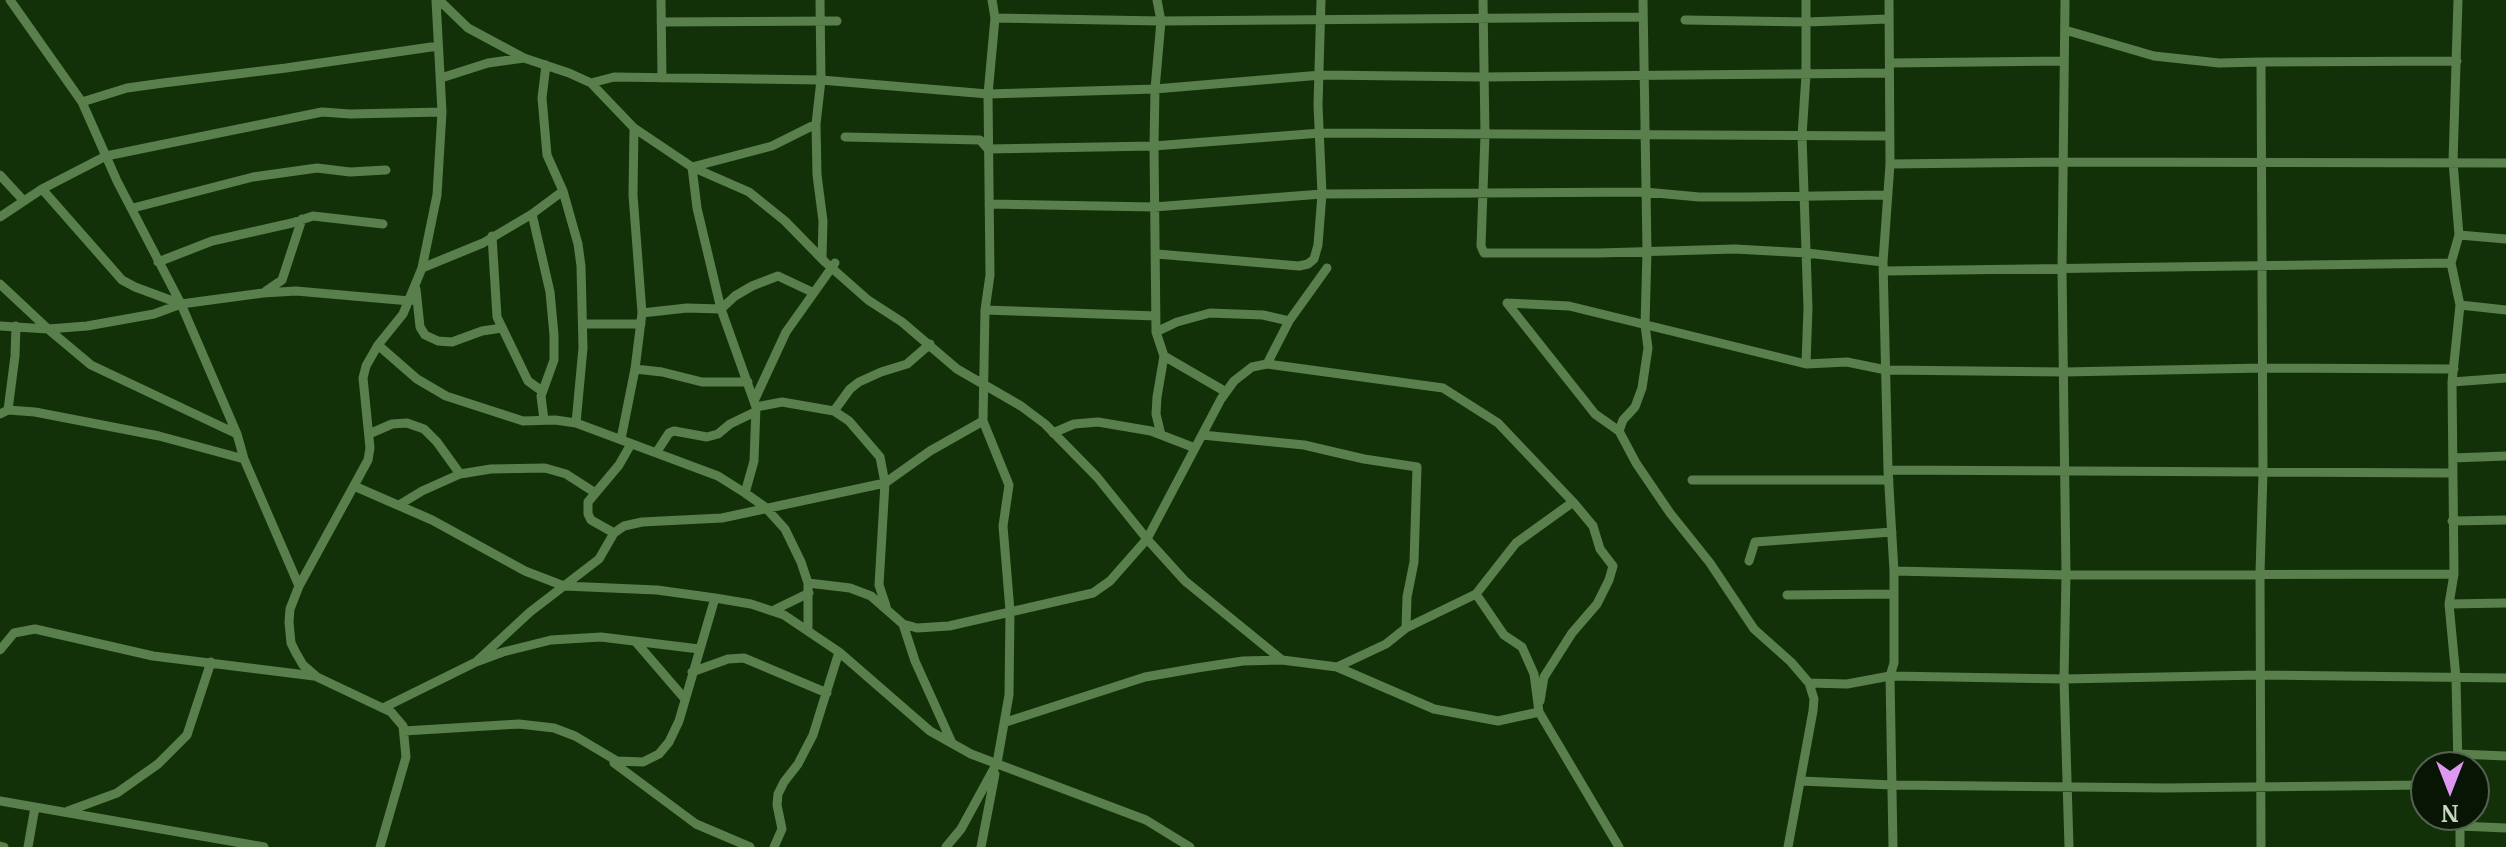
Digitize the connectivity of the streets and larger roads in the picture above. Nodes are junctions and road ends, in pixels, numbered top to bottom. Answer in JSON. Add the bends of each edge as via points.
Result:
{"nodes":[{"id":1,"x":10,"y":0,"type":"edge"},
{"id":2,"x":437,"y":0,"type":"edge"},
{"id":3,"x":661,"y":0,"type":"edge"},
{"id":4,"x":820,"y":0,"type":"edge"},
{"id":5,"x":992,"y":0,"type":"edge"},
{"id":6,"x":1157,"y":0,"type":"edge"},
{"id":7,"x":1321,"y":0,"type":"edge"},
{"id":8,"x":1483,"y":0,"type":"edge"},
{"id":9,"x":1643,"y":0,"type":"edge"},
{"id":10,"x":1806,"y":0,"type":"edge"},
{"id":11,"x":1889,"y":0,"type":"edge"},
{"id":12,"x":2065,"y":0,"type":"edge"},
{"id":13,"x":2458,"y":0,"type":"edge"},
{"id":14,"x":1642,"y":17,"type":"junction"},
{"id":15,"x":995,"y":18,"type":"junction"},
{"id":16,"x":1322,"y":19,"type":"junction"},
{"id":17,"x":1482,"y":19,"type":"junction"},
{"id":18,"x":1888,"y":19,"type":"junction"},
{"id":19,"x":821,"y":20,"type":"junction"},
{"id":20,"x":1685,"y":20,"type":"dead end"},
{"id":21,"x":837,"y":21,"type":"dead end"},
{"id":22,"x":1161,"y":21,"type":"junction"},
{"id":23,"x":661,"y":22,"type":"junction"},
{"id":24,"x":1807,"y":22,"type":"junction"},
{"id":25,"x":2065,"y":30,"type":"junction"},
{"id":26,"x":438,"y":46,"type":"junction"},
{"id":27,"x":524,"y":58,"type":"junction"},
{"id":28,"x":2063,"y":61,"type":"junction"},
{"id":29,"x":2457,"y":61,"type":"junction"},
{"id":30,"x":2261,"y":62,"type":"junction"},
{"id":31,"x":546,"y":65,"type":"junction"},
{"id":32,"x":1890,"y":68,"type":"junction"},
{"id":33,"x":1321,"y":75,"type":"junction"},
{"id":34,"x":1806,"y":75,"type":"junction"},
{"id":35,"x":1643,"y":76,"type":"junction"},
{"id":36,"x":1482,"y":77,"type":"junction"},
{"id":37,"x":441,"y":78,"type":"junction"},
{"id":38,"x":662,"y":78,"type":"junction"},
{"id":39,"x":821,"y":80,"type":"junction"},
{"id":40,"x":591,"y":83,"type":"junction"},
{"id":41,"x":1155,"y":89,"type":"junction"},
{"id":42,"x":988,"y":94,"type":"junction"},
{"id":43,"x":82,"y":102,"type":"junction"},
{"id":44,"x":442,"y":112,"type":"junction"},
{"id":45,"x":816,"y":124,"type":"junction"},
{"id":46,"x":634,"y":128,"type":"junction"},
{"id":47,"x":1321,"y":133,"type":"junction"},
{"id":48,"x":1485,"y":135,"type":"junction"},
{"id":49,"x":1643,"y":136,"type":"junction"},
{"id":50,"x":1802,"y":136,"type":"junction"},
{"id":51,"x":1888,"y":136,"type":"junction"},
{"id":52,"x":845,"y":137,"type":"dead end"},
{"id":53,"x":1154,"y":146,"type":"junction"},
{"id":54,"x":988,"y":149,"type":"junction"},
{"id":55,"x":106,"y":156,"type":"junction"},
{"id":56,"x":2064,"y":162,"type":"junction"},
{"id":57,"x":2260,"y":162,"type":"junction"},
{"id":58,"x":2453,"y":162,"type":"junction"},
{"id":59,"x":2506,"y":163,"type":"edge"},
{"id":60,"x":1890,"y":164,"type":"junction"},
{"id":61,"x":692,"y":167,"type":"junction"},
{"id":62,"x":386,"y":170,"type":"dead end"},
{"id":63,"x":0,"y":175,"type":"edge"},
{"id":64,"x":42,"y":189,"type":"junction"},
{"id":65,"x":563,"y":191,"type":"junction"},
{"id":66,"x":1645,"y":192,"type":"junction"},
{"id":67,"x":1322,"y":194,"type":"junction"},
{"id":68,"x":1483,"y":194,"type":"junction"},
{"id":69,"x":1888,"y":195,"type":"junction"},
{"id":70,"x":1805,"y":196,"type":"junction"},
{"id":71,"x":23,"y":200,"type":"junction"},
{"id":72,"x":989,"y":204,"type":"junction"},
{"id":73,"x":1154,"y":207,"type":"junction"},
{"id":74,"x":133,"y":208,"type":"junction"},
{"id":75,"x":532,"y":214,"type":"junction"},
{"id":76,"x":0,"y":217,"type":"edge"},
{"id":77,"x":302,"y":219,"type":"junction"},
{"id":78,"x":383,"y":224,"type":"dead end"},
{"id":79,"x":2459,"y":235,"type":"junction"},
{"id":80,"x":492,"y":236,"type":"junction"},
{"id":81,"x":2506,"y":239,"type":"edge"},
{"id":82,"x":1647,"y":251,"type":"junction"},
{"id":83,"x":1807,"y":253,"type":"junction"},
{"id":84,"x":1157,"y":254,"type":"junction"},
{"id":85,"x":822,"y":258,"type":"junction"},
{"id":86,"x":158,"y":262,"type":"junction"},
{"id":87,"x":835,"y":263,"type":"dead end"},
{"id":88,"x":2451,"y":263,"type":"junction"},
{"id":89,"x":2260,"y":266,"type":"junction"},
{"id":90,"x":1884,"y":267,"type":"junction"},
{"id":91,"x":422,"y":268,"type":"junction"},
{"id":92,"x":1327,"y":268,"type":"dead end"},
{"id":93,"x":2062,"y":269,"type":"junction"},
{"id":94,"x":0,"y":284,"type":"edge"},
{"id":95,"x":416,"y":286,"type":"junction"},
{"id":96,"x":812,"y":292,"type":"junction"},
{"id":97,"x":263,"y":293,"type":"junction"},
{"id":98,"x":410,"y":301,"type":"junction"},
{"id":99,"x":181,"y":304,"type":"junction"},
{"id":100,"x":2460,"y":305,"type":"junction"},
{"id":101,"x":721,"y":309,"type":"junction"},
{"id":102,"x":985,"y":310,"type":"junction"},
{"id":103,"x":2506,"y":310,"type":"edge"},
{"id":104,"x":642,"y":313,"type":"junction"},
{"id":105,"x":1156,"y":316,"type":"junction"},
{"id":106,"x":1289,"y":321,"type":"junction"},
{"id":107,"x":583,"y":324,"type":"junction"},
{"id":108,"x":641,"y":324,"type":"junction"},
{"id":109,"x":1645,"y":325,"type":"junction"},
{"id":110,"x":0,"y":326,"type":"edge"},
{"id":111,"x":16,"y":326,"type":"junction"},
{"id":112,"x":502,"y":328,"type":"junction"},
{"id":113,"x":48,"y":329,"type":"junction"},
{"id":114,"x":1156,"y":332,"type":"junction"},
{"id":115,"x":930,"y":344,"type":"junction"},
{"id":116,"x":378,"y":345,"type":"junction"},
{"id":117,"x":1164,"y":356,"type":"junction"},
{"id":118,"x":1267,"y":364,"type":"junction"},
{"id":119,"x":1806,"y":364,"type":"junction"},
{"id":120,"x":2263,"y":368,"type":"junction"},
{"id":121,"x":635,"y":369,"type":"junction"},
{"id":122,"x":2454,"y":369,"type":"junction"},
{"id":123,"x":1886,"y":370,"type":"junction"},
{"id":124,"x":2064,"y":372,"type":"junction"},
{"id":125,"x":2506,"y":378,"type":"edge"},
{"id":126,"x":748,"y":382,"type":"junction"},
{"id":127,"x":2452,"y":382,"type":"junction"},
{"id":128,"x":983,"y":384,"type":"junction"},
{"id":129,"x":542,"y":391,"type":"junction"},
{"id":130,"x":1226,"y":392,"type":"junction"},
{"id":131,"x":755,"y":407,"type":"junction"},
{"id":132,"x":834,"y":411,"type":"junction"},
{"id":133,"x":4,"y":412,"type":"edge"},
{"id":134,"x":544,"y":420,"type":"junction"},
{"id":135,"x":983,"y":421,"type":"junction"},
{"id":136,"x":576,"y":423,"type":"junction"},
{"id":137,"x":1619,"y":431,"type":"junction"},
{"id":138,"x":1053,"y":433,"type":"junction"},
{"id":139,"x":237,"y":434,"type":"junction"},
{"id":140,"x":369,"y":434,"type":"junction"},
{"id":141,"x":1161,"y":435,"type":"junction"},
{"id":142,"x":1202,"y":435,"type":"junction"},
{"id":143,"x":626,"y":442,"type":"junction"},
{"id":144,"x":1195,"y":448,"type":"junction"},
{"id":145,"x":656,"y":453,"type":"junction"},
{"id":146,"x":2506,"y":456,"type":"edge"},
{"id":147,"x":2453,"y":458,"type":"junction"},
{"id":148,"x":244,"y":459,"type":"junction"},
{"id":149,"x":2063,"y":472,"type":"junction"},
{"id":150,"x":2263,"y":472,"type":"junction"},
{"id":151,"x":2452,"y":473,"type":"junction"},
{"id":152,"x":460,"y":474,"type":"junction"},
{"id":153,"x":1888,"y":475,"type":"junction"},
{"id":154,"x":1692,"y":480,"type":"dead end"},
{"id":155,"x":885,"y":483,"type":"junction"},
{"id":156,"x":354,"y":486,"type":"junction"},
{"id":157,"x":594,"y":492,"type":"junction"},
{"id":158,"x":745,"y":493,"type":"junction"},
{"id":159,"x":1573,"y":502,"type":"junction"},
{"id":160,"x":399,"y":505,"type":"junction"},
{"id":161,"x":765,"y":507,"type":"junction"},
{"id":162,"x":2506,"y":520,"type":"edge"},
{"id":163,"x":2452,"y":521,"type":"junction"},
{"id":164,"x":1892,"y":532,"type":"junction"},
{"id":165,"x":614,"y":533,"type":"junction"},
{"id":166,"x":1147,"y":539,"type":"junction"},
{"id":167,"x":1749,"y":561,"type":"dead end"},
{"id":168,"x":1894,"y":571,"type":"junction"},
{"id":169,"x":2260,"y":573,"type":"junction"},
{"id":170,"x":2454,"y":574,"type":"junction"},
{"id":171,"x":2066,"y":575,"type":"junction"},
{"id":172,"x":299,"y":586,"type":"junction"},
{"id":173,"x":564,"y":586,"type":"junction"},
{"id":174,"x":808,"y":588,"type":"junction"},
{"id":175,"x":1476,"y":594,"type":"junction"},
{"id":176,"x":1894,"y":594,"type":"junction"},
{"id":177,"x":1787,"y":595,"type":"dead end"},
{"id":178,"x":715,"y":598,"type":"junction"},
{"id":179,"x":2506,"y":603,"type":"edge"},
{"id":180,"x":2449,"y":604,"type":"junction"},
{"id":181,"x":886,"y":606,"type":"junction"},
{"id":182,"x":772,"y":611,"type":"junction"},
{"id":183,"x":1010,"y":611,"type":"junction"},
{"id":184,"x":903,"y":624,"type":"junction"},
{"id":185,"x":1406,"y":628,"type":"junction"},
{"id":186,"x":808,"y":631,"type":"junction"},
{"id":187,"x":634,"y":641,"type":"junction"},
{"id":188,"x":699,"y":649,"type":"junction"},
{"id":189,"x":0,"y":650,"type":"edge"},
{"id":190,"x":839,"y":652,"type":"junction"},
{"id":191,"x":1282,"y":660,"type":"junction"},
{"id":192,"x":211,"y":662,"type":"junction"},
{"id":193,"x":476,"y":662,"type":"junction"},
{"id":194,"x":1337,"y":667,"type":"junction"},
{"id":195,"x":692,"y":672,"type":"junction"},
{"id":196,"x":2261,"y":675,"type":"junction"},
{"id":197,"x":1890,"y":676,"type":"junction"},
{"id":198,"x":317,"y":677,"type":"junction"},
{"id":199,"x":2456,"y":678,"type":"junction"},
{"id":200,"x":2506,"y":678,"type":"edge"},
{"id":201,"x":2064,"y":679,"type":"junction"},
{"id":202,"x":1809,"y":683,"type":"junction"},
{"id":203,"x":827,"y":693,"type":"junction"},
{"id":204,"x":685,"y":699,"type":"junction"},
{"id":205,"x":383,"y":708,"type":"junction"},
{"id":206,"x":1539,"y":712,"type":"junction"},
{"id":207,"x":1006,"y":722,"type":"junction"},
{"id":208,"x":404,"y":731,"type":"junction"},
{"id":209,"x":952,"y":743,"type":"junction"},
{"id":210,"x":2458,"y":751,"type":"edge"},
{"id":211,"x":605,"y":757,"type":"junction"},
{"id":212,"x":997,"y":763,"type":"junction"},
{"id":213,"x":1801,"y":781,"type":"junction"},
{"id":214,"x":1892,"y":785,"type":"junction"},
{"id":215,"x":2410,"y":785,"type":"edge"},
{"id":216,"x":2261,"y":786,"type":"junction"},
{"id":217,"x":2066,"y":787,"type":"junction"},
{"id":218,"x":0,"y":801,"type":"edge"},
{"id":219,"x":35,"y":807,"type":"junction"},
{"id":220,"x":64,"y":812,"type":"junction"},
{"id":221,"x":218,"y":843,"type":"edge"},
{"id":222,"x":28,"y":847,"type":"edge"},
{"id":223,"x":264,"y":847,"type":"edge"},
{"id":224,"x":380,"y":847,"type":"edge"},
{"id":225,"x":750,"y":847,"type":"edge"},
{"id":226,"x":774,"y":847,"type":"edge"},
{"id":227,"x":946,"y":847,"type":"edge"},
{"id":228,"x":981,"y":847,"type":"edge"},
{"id":229,"x":1190,"y":847,"type":"edge"},
{"id":230,"x":1619,"y":847,"type":"edge"},
{"id":231,"x":1788,"y":847,"type":"edge"},
{"id":232,"x":1893,"y":847,"type":"edge"},
{"id":233,"x":2069,"y":847,"type":"edge"},
{"id":234,"x":2261,"y":847,"type":"edge"}],
"edges":[{"from":1,"to":43,"type":"street"},
{"from":2,"to":26,"type":"street"},
{"from":2,"to":27,"type":"street","via":[[468,28]]},
{"from":3,"to":23,"type":"street"},
{"from":4,"to":19,"type":"street"},
{"from":5,"to":15,"type":"street"},
{"from":6,"to":22,"type":"street"},
{"from":7,"to":16,"type":"street"},
{"from":8,"to":17,"type":"street"},
{"from":9,"to":14,"type":"street"},
{"from":10,"to":24,"type":"street"},
{"from":11,"to":18,"type":"street"},
{"from":12,"to":25,"type":"street"},
{"from":13,"to":29,"type":"street"},
{"from":14,"to":17,"type":"street"},
{"from":14,"to":35,"type":"street"},
{"from":15,"to":22,"type":"street"},
{"from":15,"to":42,"type":"street"},
{"from":16,"to":17,"type":"street"},
{"from":16,"to":22,"type":"street"},
{"from":16,"to":33,"type":"street"},
{"from":17,"to":36,"type":"street"},
{"from":18,"to":24,"type":"street"},
{"from":18,"to":32,"type":"street"},
{"from":19,"to":21,"type":"street"},
{"from":19,"to":23,"type":"street"},
{"from":19,"to":39,"type":"street"},
{"from":20,"to":24,"type":"street"},
{"from":22,"to":41,"type":"street"},
{"from":23,"to":38,"type":"street"},
{"from":24,"to":34,"type":"street"},
{"from":25,"to":28,"type":"street"},
{"from":25,"to":30,"type":"street","via":[[2154,56]]},
{"from":26,"to":37,"type":"street"},
{"from":26,"to":43,"type":"street","via":[[127,88]]},
{"from":27,"to":31,"type":"street"},
{"from":27,"to":37,"type":"street"},
{"from":28,"to":32,"type":"street"},
{"from":28,"to":56,"type":"street"},
{"from":29,"to":30,"type":"street"},
{"from":29,"to":58,"type":"street"},
{"from":30,"to":57,"type":"street"},
{"from":31,"to":40,"type":"street"},
{"from":31,"to":65,"type":"street","via":[[542,98],[547,155]]},
{"from":32,"to":34,"type":"street"},
{"from":32,"to":51,"type":"street"},
{"from":33,"to":36,"type":"street"},
{"from":33,"to":41,"type":"street"},
{"from":33,"to":47,"type":"street"},
{"from":34,"to":35,"type":"street"},
{"from":34,"to":50,"type":"street"},
{"from":35,"to":36,"type":"street"},
{"from":35,"to":49,"type":"street"},
{"from":36,"to":48,"type":"street"},
{"from":37,"to":44,"type":"street"},
{"from":38,"to":39,"type":"street"},
{"from":38,"to":40,"type":"street","via":[[614,77]]},
{"from":39,"to":42,"type":"street"},
{"from":39,"to":45,"type":"street"},
{"from":40,"to":46,"type":"street"},
{"from":41,"to":42,"type":"street"},
{"from":41,"to":53,"type":"street"},
{"from":42,"to":54,"type":"street"},
{"from":43,"to":55,"type":"street"},
{"from":44,"to":55,"type":"street","via":[[322,112]]},
{"from":44,"to":91,"type":"street","via":[[437,195]]},
{"from":45,"to":61,"type":"street","via":[[772,146]]},
{"from":45,"to":85,"type":"street"},
{"from":46,"to":61,"type":"street"},
{"from":46,"to":104,"type":"street"},
{"from":47,"to":48,"type":"street"},
{"from":47,"to":53,"type":"street"},
{"from":47,"to":67,"type":"street"},
{"from":48,"to":49,"type":"street"},
{"from":48,"to":68,"type":"street"},
{"from":49,"to":50,"type":"street"},
{"from":49,"to":66,"type":"street"},
{"from":50,"to":51,"type":"street"},
{"from":50,"to":70,"type":"street"},
{"from":51,"to":60,"type":"street"},
{"from":52,"to":54,"type":"street","via":[[980,140]]},
{"from":53,"to":54,"type":"street"},
{"from":53,"to":73,"type":"street"},
{"from":54,"to":72,"type":"street"},
{"from":55,"to":64,"type":"street"},
{"from":55,"to":74,"type":"street"},
{"from":56,"to":57,"type":"street"},
{"from":56,"to":60,"type":"street"},
{"from":56,"to":93,"type":"street"},
{"from":57,"to":58,"type":"street"},
{"from":57,"to":89,"type":"street"},
{"from":58,"to":59,"type":"street"},
{"from":58,"to":79,"type":"street"},
{"from":60,"to":69,"type":"street"},
{"from":61,"to":85,"type":"street","via":[[749,192]]},
{"from":61,"to":101,"type":"street"},
{"from":62,"to":74,"type":"street","via":[[317,168],[253,177]]},
{"from":63,"to":71,"type":"street"},
{"from":64,"to":71,"type":"street"},
{"from":64,"to":99,"type":"street","via":[[122,280]]},
{"from":65,"to":75,"type":"street"},
{"from":65,"to":107,"type":"street","via":[[578,244]]},
{"from":66,"to":68,"type":"street"},
{"from":66,"to":70,"type":"street"},
{"from":66,"to":82,"type":"street"},
{"from":67,"to":68,"type":"street"},
{"from":67,"to":73,"type":"street"},
{"from":67,"to":84,"type":"street","via":[[1318,245],[1308,264]]},
{"from":68,"to":82,"type":"street","via":[[1484,253]]},
{"from":69,"to":70,"type":"street"},
{"from":69,"to":90,"type":"street"},
{"from":70,"to":83,"type":"street"},
{"from":71,"to":76,"type":"street"},
{"from":72,"to":73,"type":"street"},
{"from":72,"to":102,"type":"street"},
{"from":73,"to":84,"type":"street"},
{"from":74,"to":86,"type":"street"},
{"from":75,"to":80,"type":"street"},
{"from":75,"to":129,"type":"street","via":[[554,335],[554,360]]},
{"from":77,"to":78,"type":"street"},
{"from":77,"to":86,"type":"street","via":[[212,241]]},
{"from":77,"to":97,"type":"street","via":[[282,280]]},
{"from":79,"to":81,"type":"street"},
{"from":79,"to":88,"type":"street"},
{"from":80,"to":91,"type":"street"},
{"from":80,"to":112,"type":"street"},
{"from":82,"to":83,"type":"street"},
{"from":82,"to":109,"type":"street"},
{"from":83,"to":90,"type":"street"},
{"from":83,"to":119,"type":"street"},
{"from":84,"to":105,"type":"street"},
{"from":85,"to":115,"type":"street","via":[[868,300]]},
{"from":86,"to":99,"type":"street"},
{"from":87,"to":96,"type":"street"},
{"from":88,"to":89,"type":"street"},
{"from":88,"to":100,"type":"street"},
{"from":89,"to":93,"type":"street"},
{"from":89,"to":120,"type":"street"},
{"from":90,"to":93,"type":"street"},
{"from":90,"to":123,"type":"street"},
{"from":91,"to":95,"type":"street"},
{"from":92,"to":106,"type":"street"},
{"from":93,"to":124,"type":"street"},
{"from":94,"to":113,"type":"street"},
{"from":95,"to":98,"type":"street"},
{"from":95,"to":112,"type":"street","via":[[425,335],[452,342]]},
{"from":96,"to":101,"type":"street","via":[[778,276],[752,286]]},
{"from":96,"to":131,"type":"street","via":[[774,353]]},
{"from":97,"to":98,"type":"street"},
{"from":97,"to":99,"type":"street"},
{"from":98,"to":116,"type":"street"},
{"from":99,"to":113,"type":"street","via":[[154,314]]},
{"from":99,"to":139,"type":"street"},
{"from":100,"to":103,"type":"street"},
{"from":100,"to":122,"type":"street"},
{"from":101,"to":104,"type":"street"},
{"from":101,"to":126,"type":"street"},
{"from":102,"to":105,"type":"street"},
{"from":102,"to":128,"type":"street"},
{"from":104,"to":108,"type":"street"},
{"from":105,"to":114,"type":"street"},
{"from":106,"to":114,"type":"street","via":[[1210,313]]},
{"from":106,"to":118,"type":"street"},
{"from":107,"to":108,"type":"street"},
{"from":107,"to":136,"type":"street"},
{"from":108,"to":121,"type":"street"},
{"from":109,"to":119,"type":"street"},
{"from":109,"to":137,"type":"street","via":[[1648,348],[1642,388]]},
{"from":109,"to":137,"type":"street","via":[[1569,306],[1507,303],[1595,414]]},
{"from":110,"to":111,"type":"street"},
{"from":111,"to":113,"type":"street"},
{"from":111,"to":133,"type":"street"},
{"from":112,"to":129,"type":"street","via":[[528,381]]},
{"from":113,"to":139,"type":"street","via":[[108,375]]},
{"from":114,"to":117,"type":"street"},
{"from":115,"to":128,"type":"street"},
{"from":115,"to":132,"type":"street","via":[[907,364],[859,382]]},
{"from":116,"to":134,"type":"street","via":[[446,396],[523,421]]},
{"from":116,"to":140,"type":"street","via":[[363,378]]},
{"from":117,"to":130,"type":"street"},
{"from":117,"to":141,"type":"street","via":[[1156,414]]},
{"from":118,"to":130,"type":"street","via":[[1252,367]]},
{"from":118,"to":159,"type":"street","via":[[1443,388],[1498,423]]},
{"from":119,"to":123,"type":"street","via":[[1847,362]]},
{"from":120,"to":122,"type":"street"},
{"from":120,"to":124,"type":"street"},
{"from":120,"to":150,"type":"street"},
{"from":121,"to":126,"type":"street","via":[[702,382]]},
{"from":121,"to":143,"type":"street"},
{"from":122,"to":127,"type":"street"},
{"from":123,"to":124,"type":"street"},
{"from":123,"to":153,"type":"street"},
{"from":124,"to":149,"type":"street"},
{"from":125,"to":127,"type":"street"},
{"from":126,"to":131,"type":"street"},
{"from":127,"to":147,"type":"street"},
{"from":128,"to":135,"type":"street"},
{"from":128,"to":138,"type":"street","via":[[1033,414]]},
{"from":129,"to":134,"type":"street"},
{"from":130,"to":142,"type":"street"},
{"from":131,"to":132,"type":"street","via":[[782,402]]},
{"from":131,"to":145,"type":"street","via":[[718,434],[669,433]]},
{"from":131,"to":158,"type":"street","via":[[754,461]]},
{"from":132,"to":155,"type":"street","via":[[880,457]]},
{"from":133,"to":148,"type":"street","via":[[35,412],[159,436]]},
{"from":134,"to":136,"type":"street"},
{"from":135,"to":155,"type":"street"},
{"from":135,"to":183,"type":"street","via":[[1009,485],[1003,526]]},
{"from":136,"to":143,"type":"street"},
{"from":137,"to":202,"type":"street","via":[[1670,513],[1754,629]]},
{"from":138,"to":141,"type":"street","via":[[1098,422]]},
{"from":138,"to":166,"type":"street"},
{"from":139,"to":148,"type":"street"},
{"from":140,"to":152,"type":"street","via":[[392,424],[424,429]]},
{"from":140,"to":156,"type":"street","via":[[368,460]]},
{"from":141,"to":144,"type":"street"},
{"from":142,"to":144,"type":"street"},
{"from":142,"to":185,"type":"street","via":[[1304,445],[1417,467]]},
{"from":143,"to":145,"type":"street"},
{"from":143,"to":157,"type":"street","via":[[619,465]]},
{"from":144,"to":166,"type":"street"},
{"from":145,"to":158,"type":"street","via":[[718,476]]},
{"from":146,"to":147,"type":"street"},
{"from":147,"to":151,"type":"street"},
{"from":148,"to":172,"type":"street"},
{"from":149,"to":150,"type":"street"},
{"from":149,"to":153,"type":"street"},
{"from":149,"to":171,"type":"street"},
{"from":150,"to":151,"type":"street"},
{"from":150,"to":169,"type":"street"},
{"from":151,"to":163,"type":"street"},
{"from":152,"to":157,"type":"street","via":[[545,468]]},
{"from":152,"to":160,"type":"street"},
{"from":153,"to":154,"type":"street"},
{"from":153,"to":164,"type":"street"},
{"from":155,"to":161,"type":"street"},
{"from":155,"to":181,"type":"street","via":[[879,585]]},
{"from":156,"to":160,"type":"street"},
{"from":156,"to":172,"type":"street"},
{"from":157,"to":165,"type":"street","via":[[588,514]]},
{"from":158,"to":161,"type":"street"},
{"from":159,"to":175,"type":"street","via":[[1516,543]]},
{"from":159,"to":206,"type":"street","via":[[1593,526],[1600,549],[1613,566],[1597,604],[1544,677]]},
{"from":160,"to":173,"type":"street"},
{"from":161,"to":165,"type":"street","via":[[722,518],[642,522]]},
{"from":161,"to":174,"type":"street","via":[[785,529]]},
{"from":162,"to":163,"type":"street"},
{"from":163,"to":170,"type":"street"},
{"from":164,"to":167,"type":"street","via":[[1755,542]]},
{"from":164,"to":168,"type":"street"},
{"from":165,"to":173,"type":"street","via":[[599,559]]},
{"from":166,"to":183,"type":"street","via":[[1093,593]]},
{"from":166,"to":191,"type":"street","via":[[1185,581]]},
{"from":168,"to":171,"type":"street"},
{"from":168,"to":176,"type":"street"},
{"from":169,"to":170,"type":"street"},
{"from":169,"to":171,"type":"street"},
{"from":169,"to":196,"type":"street"},
{"from":170,"to":180,"type":"street"},
{"from":171,"to":201,"type":"street"},
{"from":172,"to":198,"type":"street","via":[[290,609],[291,643]]},
{"from":173,"to":178,"type":"street"},
{"from":173,"to":193,"type":"street"},
{"from":174,"to":181,"type":"street","via":[[850,588]]},
{"from":174,"to":182,"type":"street"},
{"from":174,"to":186,"type":"street"},
{"from":175,"to":185,"type":"street"},
{"from":175,"to":206,"type":"street","via":[[1504,635],[1522,647],[1534,674]]},
{"from":176,"to":177,"type":"street"},
{"from":176,"to":197,"type":"street"},
{"from":178,"to":182,"type":"street"},
{"from":178,"to":188,"type":"street"},
{"from":179,"to":180,"type":"street"},
{"from":180,"to":199,"type":"street"},
{"from":181,"to":184,"type":"street"},
{"from":182,"to":186,"type":"street"},
{"from":183,"to":184,"type":"street","via":[[932,628]]},
{"from":183,"to":207,"type":"street"},
{"from":184,"to":209,"type":"street"},
{"from":185,"to":194,"type":"street","via":[[1386,644]]},
{"from":186,"to":190,"type":"street"},
{"from":187,"to":188,"type":"street"},
{"from":187,"to":193,"type":"street","via":[[551,640]]},
{"from":187,"to":204,"type":"street"},
{"from":188,"to":195,"type":"street"},
{"from":189,"to":192,"type":"street","via":[[14,633],[35,629],[153,656]]},
{"from":190,"to":203,"type":"street"},
{"from":190,"to":209,"type":"street","via":[[897,705]]},
{"from":191,"to":194,"type":"street"},
{"from":191,"to":207,"type":"street","via":[[1145,677]]},
{"from":192,"to":198,"type":"street"},
{"from":192,"to":220,"type":"street","via":[[187,735],[117,793]]},
{"from":193,"to":205,"type":"street"},
{"from":194,"to":206,"type":"street","via":[[1434,709],[1498,721]]},
{"from":195,"to":203,"type":"street","via":[[744,658]]},
{"from":195,"to":204,"type":"street"},
{"from":196,"to":199,"type":"street"},
{"from":196,"to":201,"type":"street"},
{"from":196,"to":216,"type":"street"},
{"from":197,"to":201,"type":"street"},
{"from":197,"to":202,"type":"street","via":[[1847,684]]},
{"from":197,"to":214,"type":"street"},
{"from":198,"to":205,"type":"street"},
{"from":199,"to":200,"type":"street"},
{"from":199,"to":210,"type":"street"},
{"from":201,"to":217,"type":"street"},
{"from":202,"to":213,"type":"street","via":[[1814,699]]},
{"from":203,"to":226,"type":"street","via":[[813,735],[778,794],[782,829]]},
{"from":204,"to":211,"type":"street","via":[[659,754],[628,763]]},
{"from":205,"to":208,"type":"street"},
{"from":206,"to":230,"type":"street"},
{"from":207,"to":212,"type":"street"},
{"from":208,"to":211,"type":"street","via":[[519,724],[554,728]]},
{"from":208,"to":224,"type":"street","via":[[406,757]]},
{"from":209,"to":212,"type":"street"},
{"from":211,"to":225,"type":"street","via":[[696,824]]},
{"from":212,"to":227,"type":"street"},
{"from":212,"to":228,"type":"street"},
{"from":212,"to":229,"type":"street","via":[[1146,820]]},
{"from":213,"to":214,"type":"street"},
{"from":213,"to":231,"type":"street"},
{"from":214,"to":217,"type":"street"},
{"from":214,"to":232,"type":"street"},
{"from":215,"to":216,"type":"street"},
{"from":216,"to":217,"type":"street"},
{"from":216,"to":234,"type":"street"},
{"from":217,"to":233,"type":"street"},
{"from":218,"to":219,"type":"street"},
{"from":219,"to":220,"type":"street"},
{"from":219,"to":222,"type":"street"},
{"from":220,"to":221,"type":"street"},
{"from":221,"to":223,"type":"street"}]}
